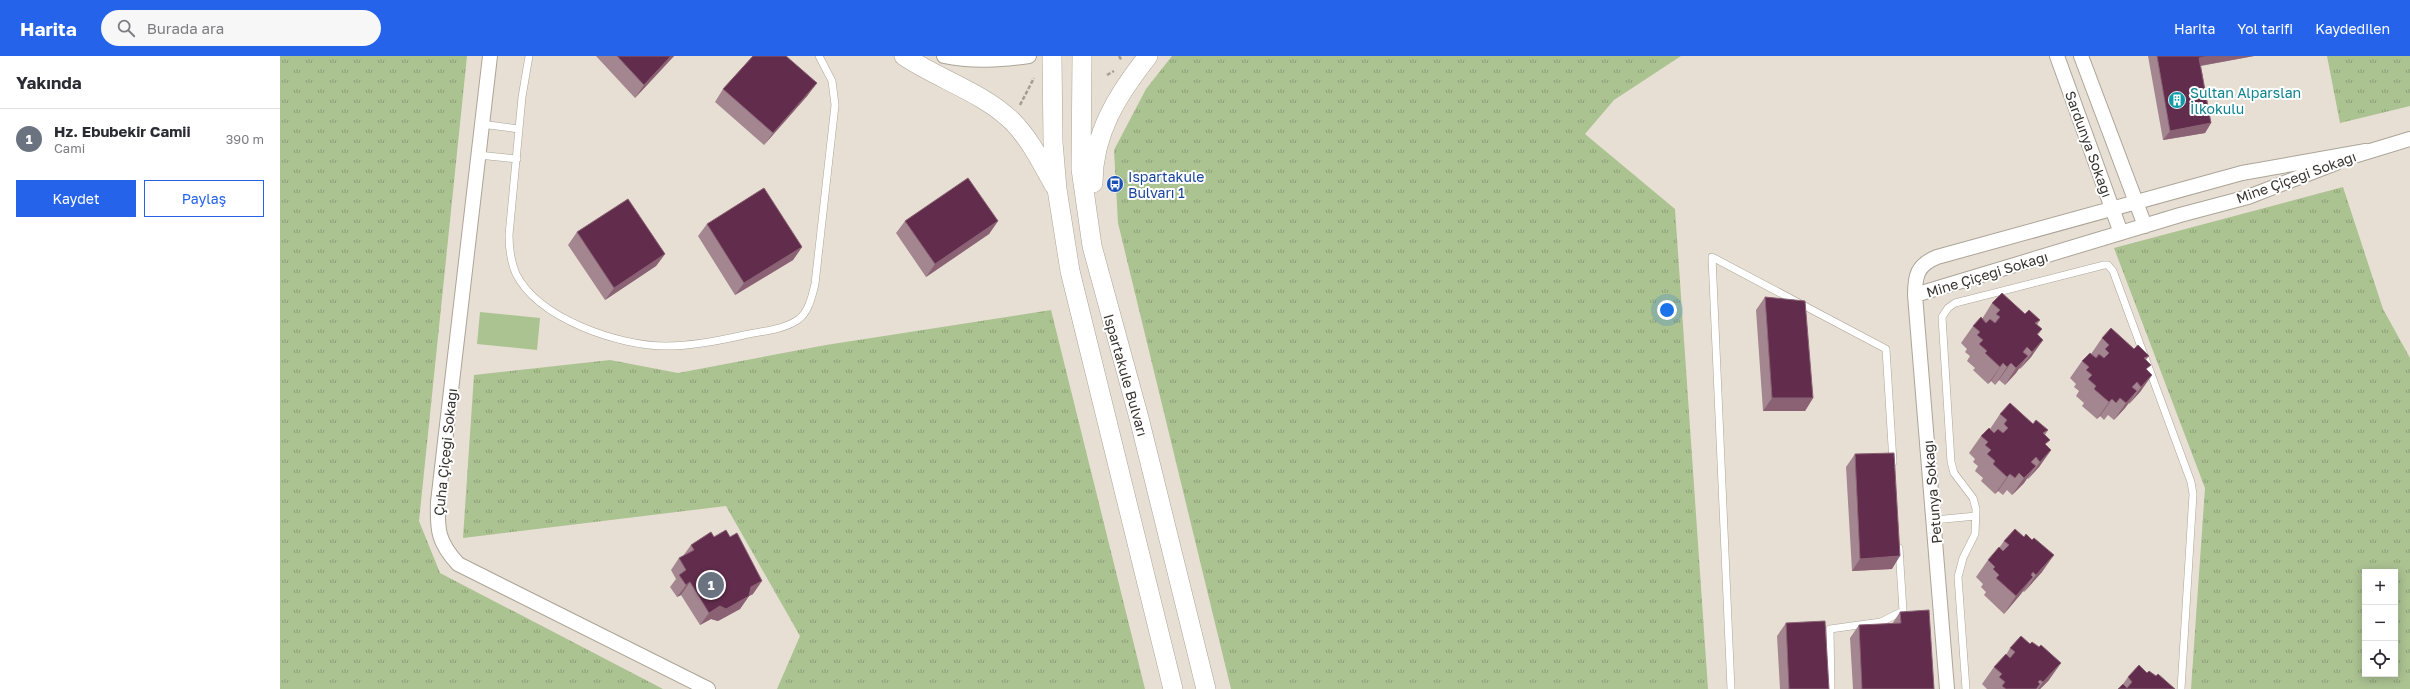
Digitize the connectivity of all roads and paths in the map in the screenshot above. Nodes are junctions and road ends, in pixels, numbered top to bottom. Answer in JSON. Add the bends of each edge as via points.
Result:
{"nodes":[{"id":1,"x":490,"y":56,"type":"edge"},
{"id":2,"x":529,"y":56,"type":"edge"},
{"id":3,"x":819,"y":56,"type":"edge"},
{"id":4,"x":904,"y":56,"type":"edge"},
{"id":5,"x":944,"y":56,"type":"edge"},
{"id":6,"x":1029,"y":56,"type":"edge"},
{"id":7,"x":1052,"y":56,"type":"edge"},
{"id":8,"x":1082,"y":56,"type":"edge"},
{"id":9,"x":1148,"y":56,"type":"edge"},
{"id":10,"x":2057,"y":56,"type":"edge"},
{"id":11,"x":2081,"y":56,"type":"edge"},
{"id":12,"x":1035,"y":76,"type":"dead end"},
{"id":13,"x":1020,"y":106,"type":"dead end"},
{"id":14,"x":481,"y":124,"type":"junction"},
{"id":15,"x":519,"y":129,"type":"junction"},
{"id":16,"x":2410,"y":139,"type":"edge"},
{"id":17,"x":2366,"y":151,"type":"junction"},
{"id":18,"x":478,"y":155,"type":"junction"},
{"id":19,"x":517,"y":159,"type":"junction"},
{"id":20,"x":1057,"y":189,"type":"junction"},
{"id":21,"x":2136,"y":202,"type":"junction"},
{"id":22,"x":2112,"y":209,"type":"junction"},
{"id":23,"x":2144,"y":226,"type":"junction"},
{"id":24,"x":2121,"y":233,"type":"junction"},
{"id":25,"x":1092,"y":246,"type":"junction"},
{"id":26,"x":1914,"y":295,"type":"junction"},
{"id":27,"x":1894,"y":468,"type":"edge"},
{"id":28,"x":1976,"y":516,"type":"junction"},
{"id":29,"x":1934,"y":520,"type":"junction"},
{"id":30,"x":1898,"y":539,"type":"edge"},
{"id":31,"x":708,"y":689,"type":"edge"},
{"id":32,"x":1173,"y":689,"type":"edge"},
{"id":33,"x":1206,"y":689,"type":"edge"},
{"id":34,"x":1731,"y":689,"type":"edge"},
{"id":35,"x":1831,"y":689,"type":"edge"},
{"id":36,"x":1947,"y":689,"type":"edge"},
{"id":37,"x":1966,"y":689,"type":"edge"},
{"id":38,"x":2181,"y":689,"type":"edge"}],
"edges":[{"from":1,"to":14,"type":"street","name":"Çuha Çiçeği Sokağı"},
{"from":2,"to":15,"type":"lane"},
{"from":3,"to":19,"type":"lane","via":[[832,81],[835,105],[815,284],[810,303],[800,318],[783,327],[700,344],[665,346],[627,343],[600,335],[557,314],[528,290],[516,274],[509,251]]},
{"from":4,"to":20,"type":"main road","via":[[976,96],[1011,120],[1029,140]]},
{"from":5,"to":6,"type":"street","via":[[966,60]]},
{"from":7,"to":20,"type":"main road","name":"Ispartakule Bulvarı","via":[[1053,142]]},
{"from":8,"to":25,"type":"main road","name":"Ispartakule Bulvarı","via":[[1081,169]]},
{"from":9,"to":25,"type":"main road","via":[[1108,114],[1093,163]]},
{"from":10,"to":22,"type":"street","name":"Sardunya Sokağı"},
{"from":11,"to":21,"type":"street","name":"Sardunya Sokağı"},
{"from":12,"to":13,"type":"path"},
{"from":14,"to":15,"type":"lane"},
{"from":14,"to":18,"type":"street","name":"Çuha Çiçeği Sokağı"},
{"from":15,"to":19,"type":"lane"},
{"from":16,"to":17,"type":"street","name":"Mine Çiçeği Sokağı"},
{"from":17,"to":21,"type":"street","name":"Mine Çiçeği Sokağı","via":[[2242,173]]},
{"from":17,"to":23,"type":"street","name":"Mine Çiçeği Sokağı","via":[[2248,197]]},
{"from":18,"to":19,"type":"lane"},
{"from":18,"to":31,"type":"street","name":"Çuha Çiçeği Sokağı","via":[[438,502],[437,530],[445,550],[458,564]]},
{"from":20,"to":32,"type":"main road","name":"Ispartakule Bulvarı","via":[[1070,271]]},
{"from":21,"to":22,"type":"street","name":"Mine Çiçeği Sokağı"},
{"from":21,"to":23,"type":"street","name":"Sardunya Sokağı"},
{"from":22,"to":24,"type":"street","name":"Sardunya Sokağı"},
{"from":22,"to":26,"type":"street","name":"Mine Çiçeği Sokağı","via":[[1926,261],[1915,277]]},
{"from":23,"to":24,"type":"street","name":"Mine Çiçeği Sokağı"},
{"from":24,"to":26,"type":"street","name":"Mine Çiçeği Sokağı"},
{"from":25,"to":33,"type":"main road","name":"Ispartakule Bulvarı","via":[[1139,418]]},
{"from":26,"to":29,"type":"street","name":"Petunya Sokağı"},
{"from":27,"to":34,"type":"lane","via":[[1886,348],[1712,257]]},
{"from":28,"to":29,"type":"lane"},
{"from":28,"to":37,"type":"lane","via":[[1975,534],[1963,558],[1958,577]]},
{"from":28,"to":38,"type":"lane","via":[[1972,498],[1954,473],[1951,462],[1942,317],[1955,303],[2108,265],[2113,271],[2191,482],[2193,494]]},
{"from":29,"to":36,"type":"street","name":"Petunya Sokağı"},
{"from":30,"to":35,"type":"lane","via":[[1903,611],[1881,622],[1830,629]]}]}
